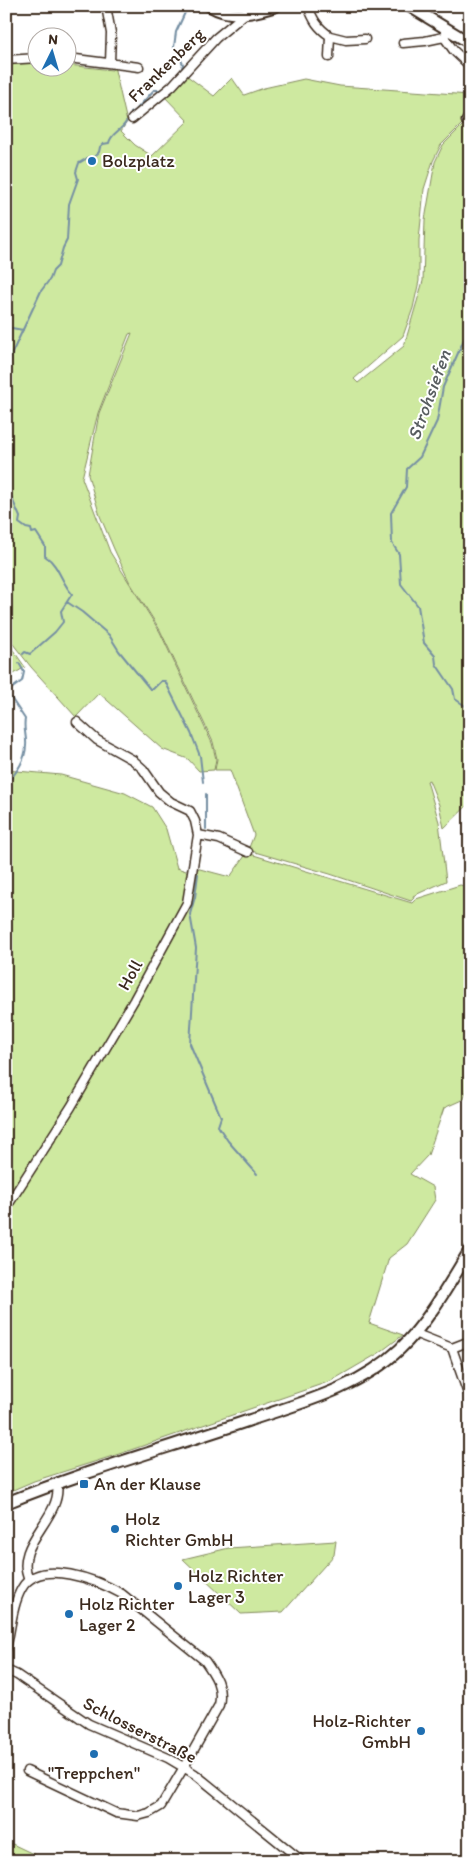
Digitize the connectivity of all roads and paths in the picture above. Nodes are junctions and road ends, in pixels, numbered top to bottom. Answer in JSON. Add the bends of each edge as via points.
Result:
{"nodes":[{"id":1,"x":106,"y":6,"type":"edge"},
{"id":2,"x":210,"y":6,"type":"edge"},
{"id":3,"x":276,"y":6,"type":"edge"},
{"id":4,"x":308,"y":6,"type":"edge"},
{"id":5,"x":409,"y":6,"type":"edge"},
{"id":6,"x":245,"y":14,"type":"junction"},
{"id":7,"x":446,"y":33,"type":"junction"},
{"id":8,"x":330,"y":36,"type":"junction"},
{"id":9,"x":365,"y":40,"type":"dead end"},
{"id":10,"x":404,"y":43,"type":"dead end"},
{"id":11,"x":470,"y":43,"type":"edge"},
{"id":12,"x":328,"y":57,"type":"dead end"},
{"id":13,"x":28,"y":59,"type":"edge"},
{"id":14,"x":78,"y":59,"type":"edge"},
{"id":15,"x":6,"y":60,"type":"edge"},
{"id":16,"x":110,"y":63,"type":"junction"},
{"id":17,"x":470,"y":66,"type":"edge"},
{"id":18,"x":140,"y":67,"type":"dead end"},
{"id":19,"x":132,"y":119,"type":"dead end"},
{"id":20,"x":77,"y":722,"type":"dead end"},
{"id":21,"x":198,"y":835,"type":"junction"},
{"id":22,"x":248,"y":852,"type":"dead end"},
{"id":23,"x":6,"y":1208,"type":"edge"},
{"id":24,"x":470,"y":1250,"type":"edge"},
{"id":25,"x":414,"y":1333,"type":"junction"},
{"id":26,"x":470,"y":1341,"type":"edge"},
{"id":27,"x":452,"y":1348,"type":"junction"},
{"id":28,"x":468,"y":1391,"type":"dead end"},
{"id":29,"x":58,"y":1484,"type":"junction"},
{"id":30,"x":6,"y":1503,"type":"edge"},
{"id":31,"x":29,"y":1580,"type":"junction"},
{"id":32,"x":6,"y":1648,"type":"edge"},
{"id":33,"x":6,"y":1670,"type":"edge"},
{"id":34,"x":184,"y":1767,"type":"junction"},
{"id":35,"x":27,"y":1771,"type":"dead end"},
{"id":36,"x":302,"y":1861,"type":"edge"}],
"edges":[{"from":1,"to":16,"type":"street","via":[[111,34]]},
{"from":2,"to":6,"type":"main road","via":[[236,15]]},
{"from":3,"to":6,"type":"main road"},
{"from":4,"to":8,"type":"street","via":[[320,29]]},
{"from":5,"to":7,"type":"main road"},
{"from":6,"to":19,"type":"street","name":"Frankenberg","via":[[216,38],[172,86]]},
{"from":7,"to":10,"type":"street","via":[[425,41]]},
{"from":7,"to":11,"type":"main road"},
{"from":7,"to":17,"type":"street","via":[[454,51]]},
{"from":8,"to":9,"type":"street"},
{"from":8,"to":12,"type":"street"},
{"from":13,"to":15,"type":"street"},
{"from":14,"to":16,"type":"street"},
{"from":16,"to":18,"type":"street"},
{"from":20,"to":21,"type":"street","name":"Holl","via":[[97,740],[133,760],[171,802],[190,811]]},
{"from":21,"to":22,"type":"street","via":[[219,839]]},
{"from":21,"to":23,"type":"street","name":"Holl","via":[[187,903],[134,1000]]},
{"from":24,"to":25,"type":"main road"},
{"from":25,"to":27,"type":"street"},
{"from":25,"to":29,"type":"main road","via":[[381,1364],[331,1393]]},
{"from":26,"to":27,"type":"street"},
{"from":27,"to":28,"type":"street"},
{"from":29,"to":30,"type":"main road"},
{"from":29,"to":31,"type":"street","via":[[59,1494],[29,1548],[26,1574]]},
{"from":31,"to":32,"type":"street","via":[[17,1600]]},
{"from":31,"to":34,"type":"street","via":[[40,1574],[58,1572],[109,1587],[204,1661],[216,1675],[219,1705]]},
{"from":33,"to":34,"type":"street","name":"Schlosserstraße","via":[[89,1724]]},
{"from":34,"to":35,"type":"street","via":[[161,1806],[138,1816],[116,1813]]},
{"from":34,"to":36,"type":"street","name":"Schlosserstraße"}]}
